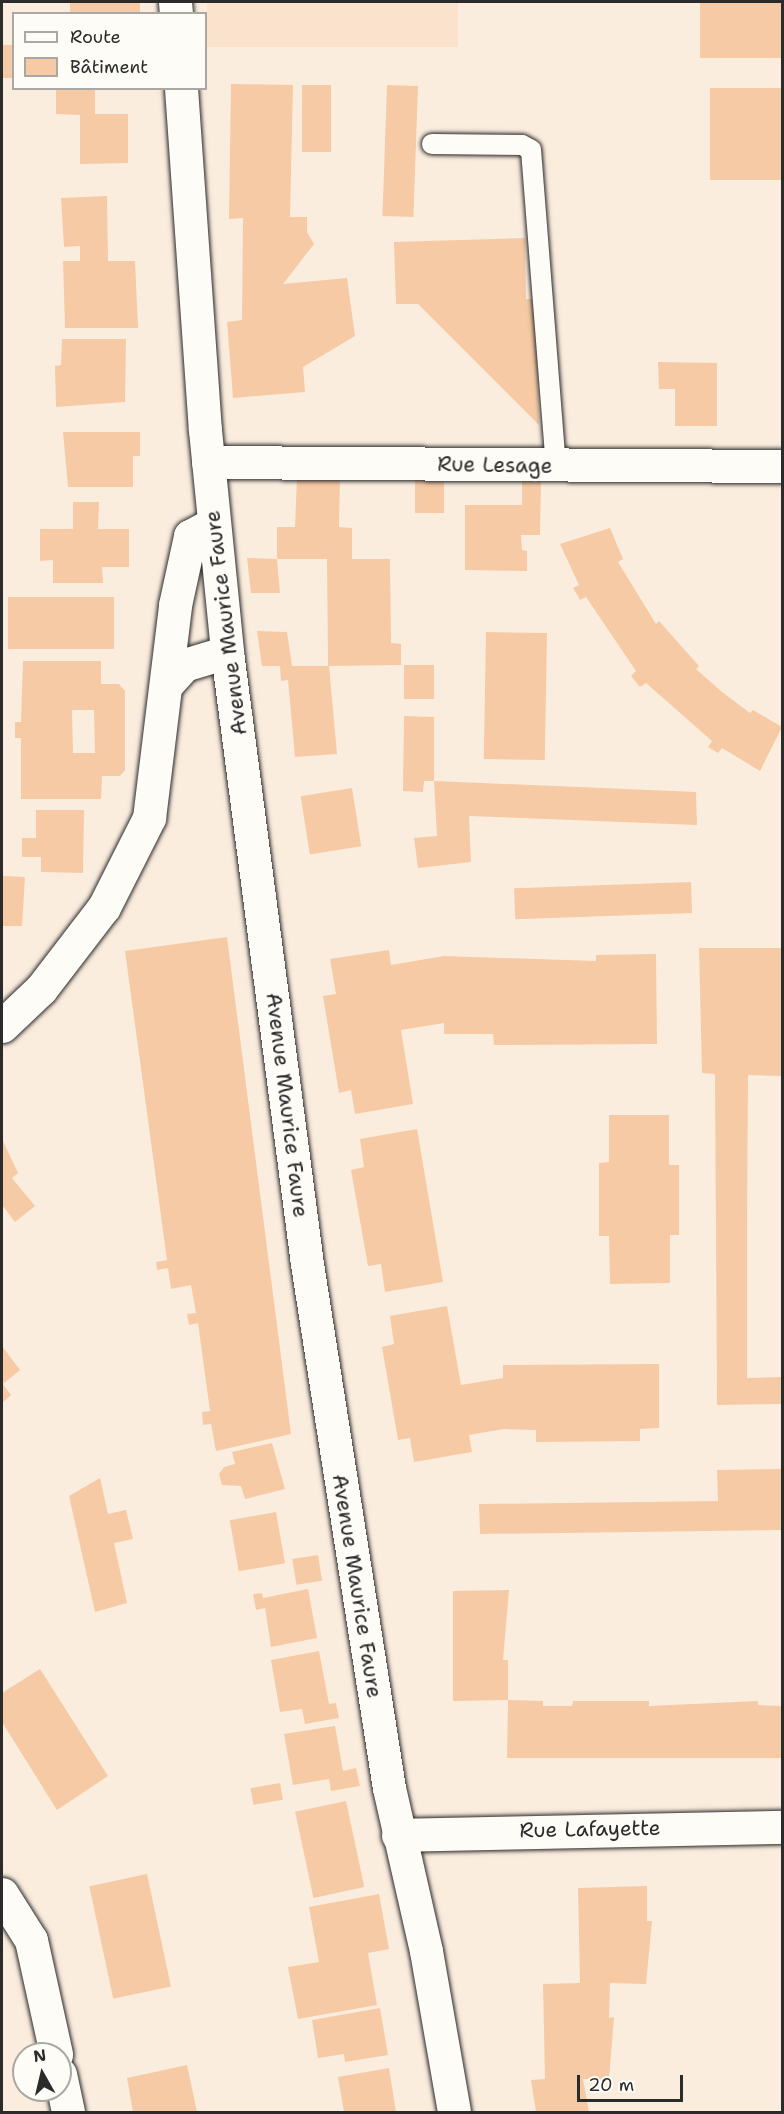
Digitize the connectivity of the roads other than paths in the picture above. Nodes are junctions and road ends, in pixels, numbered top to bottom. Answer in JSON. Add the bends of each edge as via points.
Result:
{"nodes":[{"id":1,"x":181,"y":90,"type":"edge"},
{"id":2,"x":432,"y":144,"type":"dead end"},
{"id":3,"x":208,"y":462,"type":"junction"},
{"id":4,"x":556,"y":465,"type":"junction"},
{"id":5,"x":783,"y":466,"type":"edge"},
{"id":6,"x":214,"y":524,"type":"junction"},
{"id":7,"x":227,"y":652,"type":"junction"},
{"id":8,"x":168,"y":683,"type":"junction"},
{"id":9,"x":2,"y":1026,"type":"edge"},
{"id":10,"x":783,"y":1827,"type":"edge"},
{"id":11,"x":398,"y":1835,"type":"junction"},
{"id":12,"x":2,"y":1894,"type":"edge"},
{"id":13,"x":53,"y":2042,"type":"edge"},
{"id":14,"x":454,"y":2112,"type":"edge"}],
"edges":[{"from":1,"to":3,"type":"street","name":"Avenue Maurice Faure"},
{"from":2,"to":4,"type":"lane","via":[[522,145],[531,150]]},
{"from":3,"to":4,"type":"street","name":"Rue Lesage"},
{"from":3,"to":6,"type":"street","name":"Avenue Maurice Faure"},
{"from":4,"to":5,"type":"street","name":"Rue Lesage"},
{"from":6,"to":7,"type":"street","name":"Avenue Maurice Faure"},
{"from":6,"to":8,"type":"street","via":[[190,536],[175,605]]},
{"from":7,"to":8,"type":"street","via":[[184,664]]},
{"from":7,"to":11,"type":"street","name":"Avenue Maurice Faure","via":[[307,1264]]},
{"from":8,"to":9,"type":"street","via":[[149,818],[104,906],[41,989]]},
{"from":10,"to":11,"type":"street","name":"Rue Lafayette"},
{"from":11,"to":14,"type":"street","name":"Avenue Maurice Faure","via":[[426,1951]]},
{"from":12,"to":13,"type":"street","via":[[31,1940]]}]}
